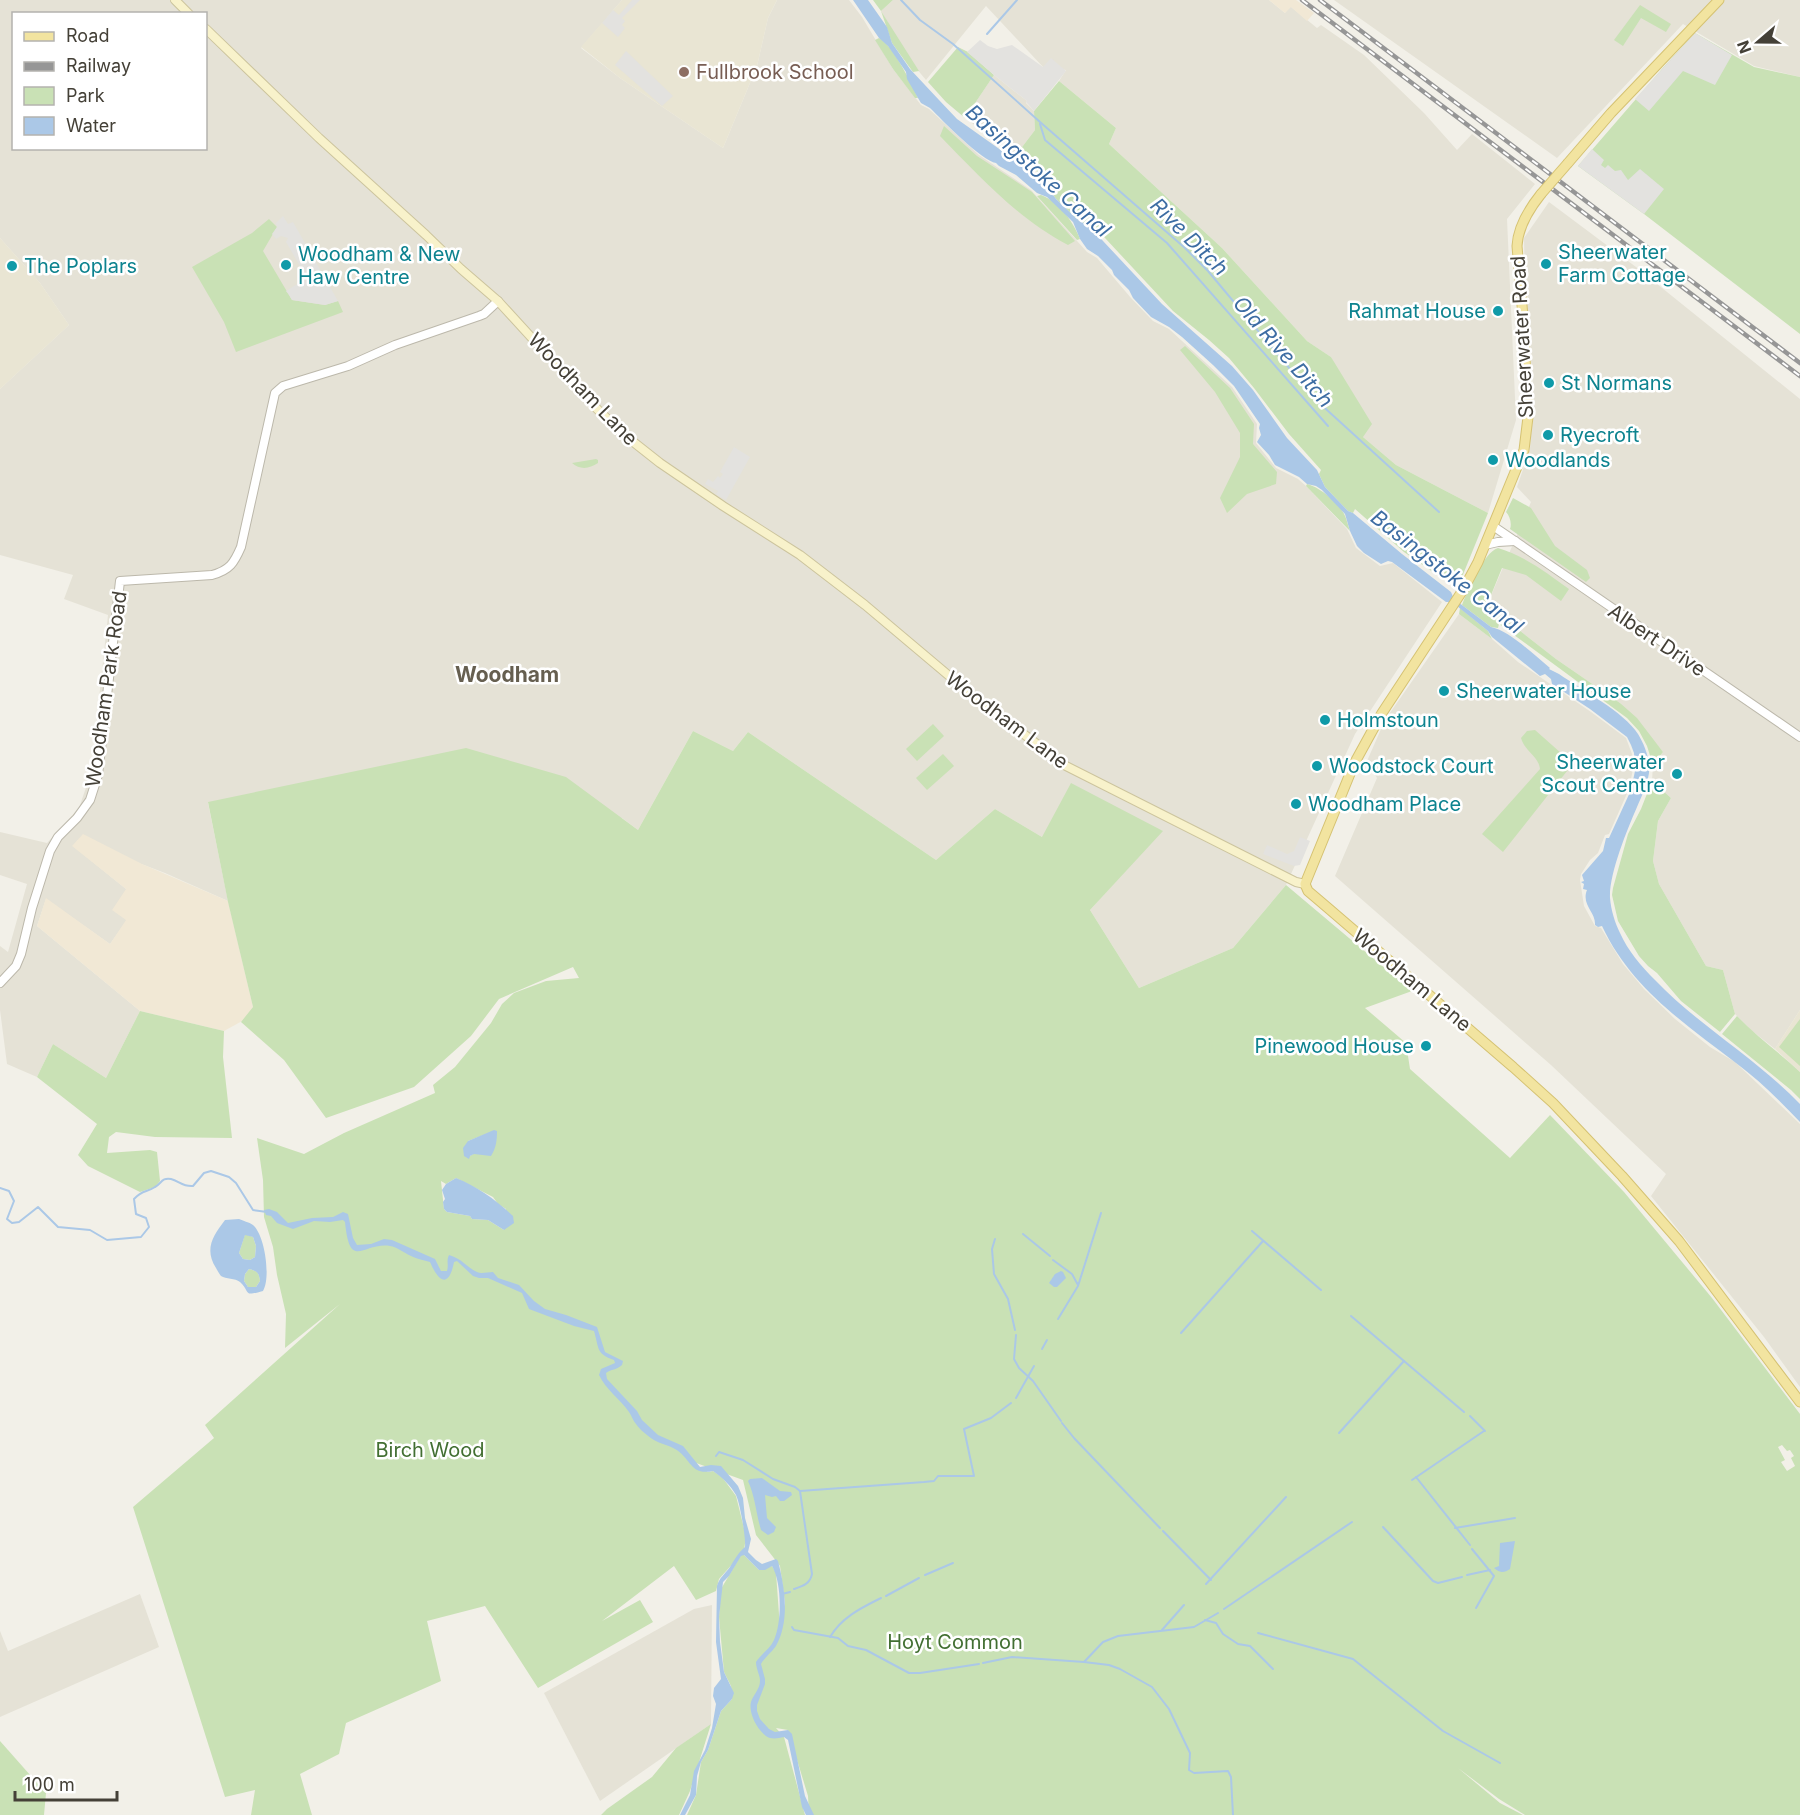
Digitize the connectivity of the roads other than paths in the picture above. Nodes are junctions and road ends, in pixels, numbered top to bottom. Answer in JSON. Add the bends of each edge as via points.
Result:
{"nodes":[{"id":1,"x":175,"y":0,"type":"edge"},
{"id":2,"x":1719,"y":0,"type":"edge"},
{"id":3,"x":187,"y":12,"type":"edge"},
{"id":4,"x":207,"y":30,"type":"edge"},
{"id":5,"x":498,"y":301,"type":"junction"},
{"id":6,"x":1493,"y":526,"type":"junction"},
{"id":7,"x":1515,"y":541,"type":"junction"},
{"id":8,"x":1485,"y":545,"type":"junction"},
{"id":9,"x":1800,"y":737,"type":"edge"},
{"id":10,"x":1305,"y":884,"type":"junction"},
{"id":11,"x":0,"y":983,"type":"edge"},
{"id":12,"x":1800,"y":1402,"type":"edge"}],
"edges":[{"from":1,"to":3,"type":"main road"},
{"from":2,"to":6,"type":"main road","name":"Sheerwater Road","bridge":true,"via":[[1611,113],[1526,216],[1517,246],[1527,432],[1524,450]]},
{"from":4,"to":5,"type":"main road","name":"Woodham Lane"},
{"from":5,"to":10,"type":"main road","name":"Woodham Lane","via":[[594,406],[644,451],[800,555],[1066,766]]},
{"from":5,"to":11,"type":"street","name":"Woodham Park Road","via":[[479,316],[278,389],[236,560],[212,575],[120,581],[95,786],[84,809],[50,851],[21,954]]},
{"from":6,"to":7,"type":"street","name":"Albert Drive"},
{"from":6,"to":8,"type":"main road","name":"Sheerwater Road"},
{"from":7,"to":8,"type":"street"},
{"from":7,"to":9,"type":"street","name":"Albert Drive"},
{"from":8,"to":10,"type":"main road","name":"Sheerwater Road","via":[[1462,592],[1382,713],[1354,764]]},
{"from":10,"to":12,"type":"main road","name":"Woodham Lane","via":[[1308,891],[1528,1080],[1584,1136],[1679,1241]]}]}
